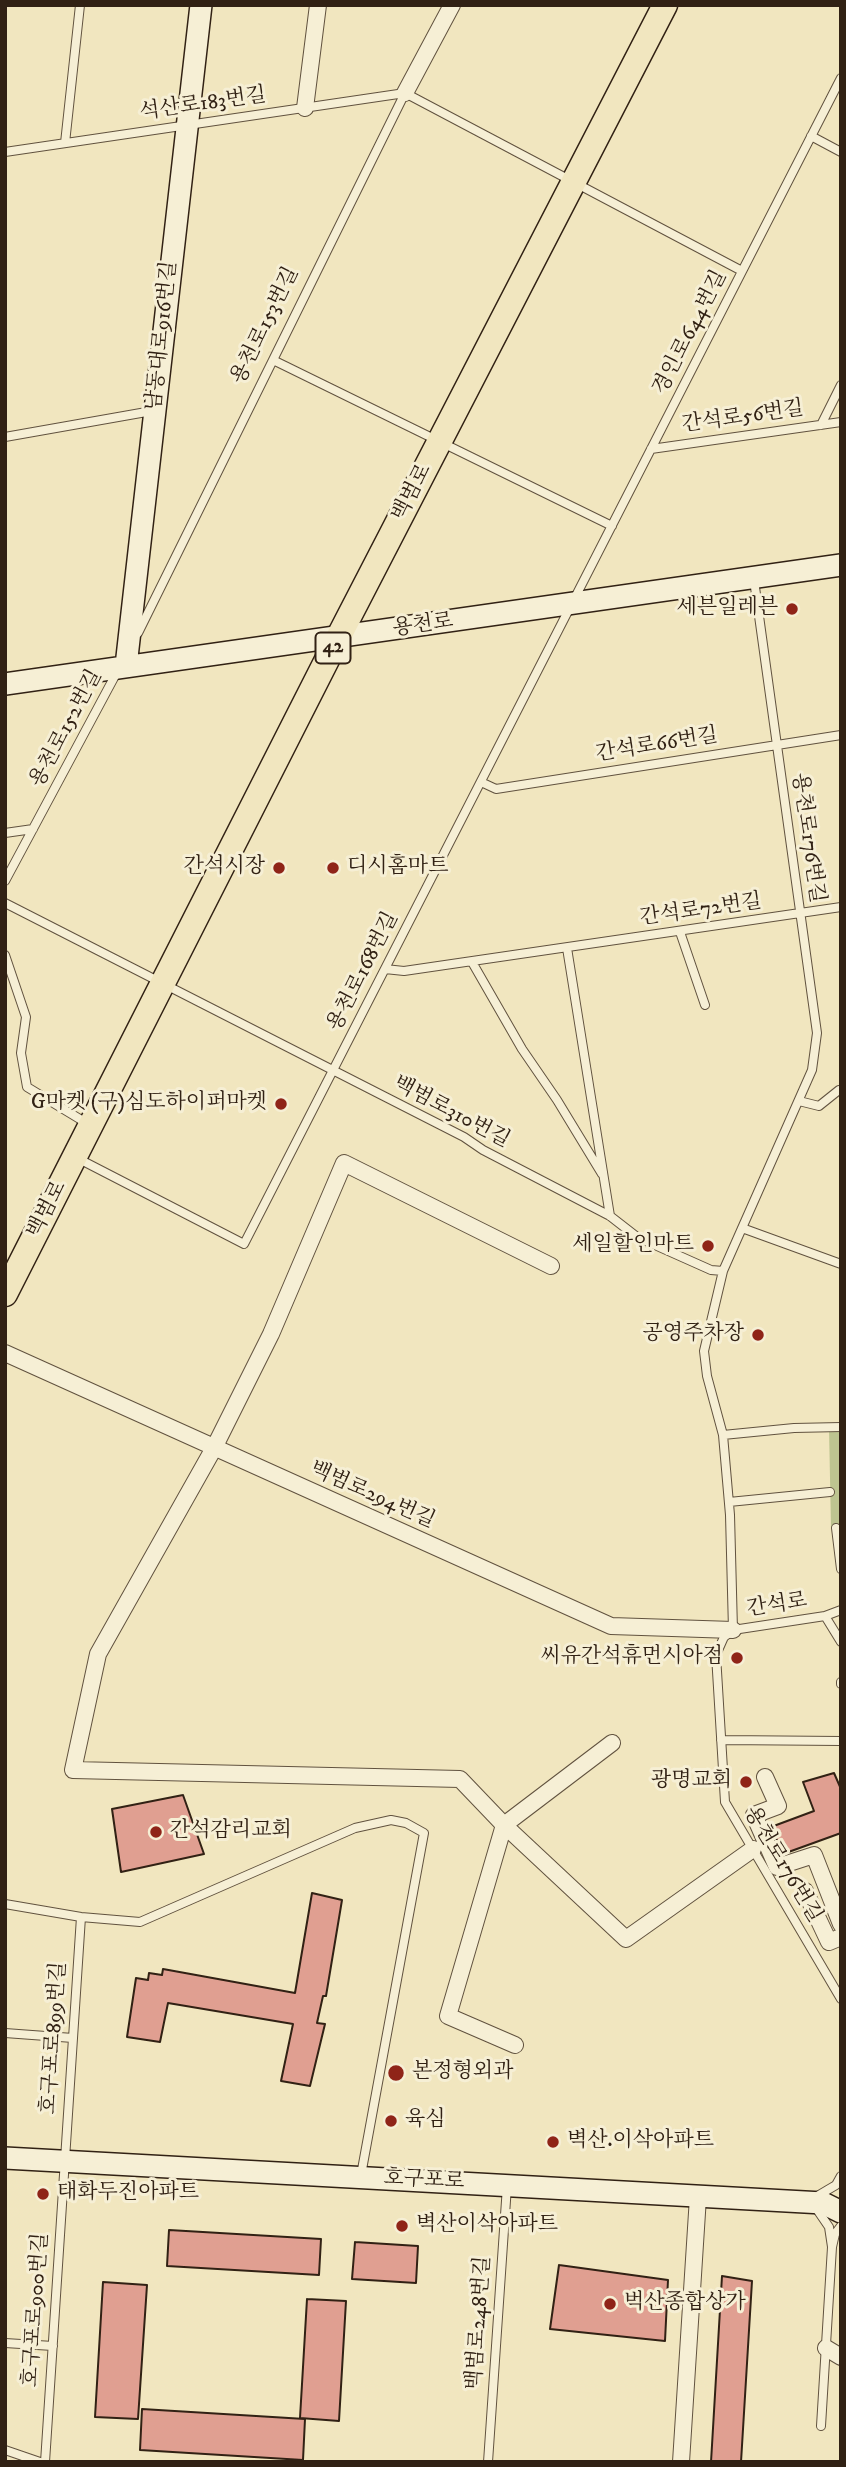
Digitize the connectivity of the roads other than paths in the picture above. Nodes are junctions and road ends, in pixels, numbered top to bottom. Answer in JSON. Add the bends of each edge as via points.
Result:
{"nodes":[{"id":1,"x":80,"y":5,"type":"edge"},
{"id":2,"x":201,"y":5,"type":"edge"},
{"id":3,"x":318,"y":5,"type":"edge"},
{"id":4,"x":452,"y":5,"type":"edge"},
{"id":5,"x":665,"y":5,"type":"edge"},
{"id":6,"x":841,"y":78,"type":"edge"},
{"id":7,"x":405,"y":93,"type":"junction"},
{"id":8,"x":305,"y":108,"type":"junction"},
{"id":9,"x":187,"y":125,"type":"junction"},
{"id":10,"x":811,"y":136,"type":"junction"},
{"id":11,"x":65,"y":144,"type":"junction"},
{"id":12,"x":5,"y":152,"type":"edge"},
{"id":13,"x":841,"y":152,"type":"edge"},
{"id":14,"x":573,"y":183,"type":"junction"},
{"id":15,"x":742,"y":271,"type":"junction"},
{"id":16,"x":273,"y":360,"type":"junction"},
{"id":17,"x":841,"y":385,"type":"edge"},
{"id":18,"x":155,"y":410,"type":"junction"},
{"id":19,"x":841,"y":422,"type":"edge"},
{"id":20,"x":821,"y":425,"type":"junction"},
{"id":21,"x":5,"y":437,"type":"edge"},
{"id":22,"x":439,"y":442,"type":"junction"},
{"id":23,"x":651,"y":449,"type":"junction"},
{"id":24,"x":612,"y":526,"type":"junction"},
{"id":25,"x":841,"y":565,"type":"edge"},
{"id":26,"x":754,"y":577,"type":"junction"},
{"id":27,"x":572,"y":604,"type":"junction"},
{"id":28,"x":338,"y":638,"type":"junction"},
{"id":29,"x":124,"y":662,"type":"junction"},
{"id":30,"x":5,"y":684,"type":"edge"},
{"id":31,"x":841,"y":736,"type":"edge"},
{"id":32,"x":776,"y":745,"type":"junction"},
{"id":33,"x":481,"y":782,"type":"junction"},
{"id":34,"x":33,"y":829,"type":"junction"},
{"id":35,"x":5,"y":833,"type":"edge"},
{"id":36,"x":5,"y":881,"type":"edge"},
{"id":37,"x":5,"y":903,"type":"edge"},
{"id":38,"x":841,"y":907,"type":"edge"},
{"id":39,"x":799,"y":914,"type":"junction"},
{"id":40,"x":680,"y":932,"type":"junction"},
{"id":41,"x":567,"y":948,"type":"junction"},
{"id":42,"x":5,"y":955,"type":"edge"},
{"id":43,"x":472,"y":962,"type":"junction"},
{"id":44,"x":385,"y":969,"type":"junction"},
{"id":45,"x":163,"y":982,"type":"junction"},
{"id":46,"x":705,"y":1005,"type":"dead end"},
{"id":47,"x":333,"y":1071,"type":"junction"},
{"id":48,"x":841,"y":1091,"type":"edge"},
{"id":49,"x":799,"y":1101,"type":"junction"},
{"id":50,"x":91,"y":1125,"type":"junction"},
{"id":51,"x":75,"y":1157,"type":"junction"},
{"id":52,"x":604,"y":1178,"type":"junction"},
{"id":53,"x":610,"y":1216,"type":"junction"},
{"id":54,"x":743,"y":1228,"type":"junction"},
{"id":55,"x":841,"y":1264,"type":"edge"},
{"id":56,"x":551,"y":1266,"type":"dead end"},
{"id":57,"x":723,"y":1272,"type":"junction"},
{"id":58,"x":5,"y":1294,"type":"edge"},
{"id":59,"x":5,"y":1353,"type":"edge"},
{"id":60,"x":841,"y":1427,"type":"edge"},
{"id":61,"x":723,"y":1435,"type":"junction"},
{"id":62,"x":214,"y":1448,"type":"junction"},
{"id":63,"x":830,"y":1492,"type":"dead end"},
{"id":64,"x":729,"y":1502,"type":"junction"},
{"id":65,"x":836,"y":1528,"type":"dead end"},
{"id":66,"x":841,"y":1569,"type":"edge"},
{"id":67,"x":841,"y":1610,"type":"edge"},
{"id":68,"x":825,"y":1616,"type":"junction"},
{"id":69,"x":733,"y":1630,"type":"junction"},
{"id":70,"x":841,"y":1642,"type":"edge"},
{"id":71,"x":721,"y":1740,"type":"junction"},
{"id":72,"x":841,"y":1741,"type":"edge"},
{"id":73,"x":612,"y":1743,"type":"dead end"},
{"id":74,"x":765,"y":1777,"type":"dead end"},
{"id":75,"x":504,"y":1825,"type":"junction"},
{"id":76,"x":753,"y":1849,"type":"junction"},
{"id":77,"x":805,"y":1891,"type":"dead end"},
{"id":78,"x":5,"y":1904,"type":"edge"},
{"id":79,"x":81,"y":1917,"type":"junction"},
{"id":80,"x":841,"y":1924,"type":"edge"},
{"id":81,"x":841,"y":1937,"type":"edge"},
{"id":82,"x":841,"y":1999,"type":"edge"},
{"id":83,"x":5,"y":2033,"type":"edge"},
{"id":84,"x":73,"y":2038,"type":"junction"},
{"id":85,"x":515,"y":2045,"type":"dead end"},
{"id":86,"x":5,"y":2158,"type":"edge"},
{"id":87,"x":65,"y":2161,"type":"junction"},
{"id":88,"x":841,"y":2176,"type":"edge"},
{"id":89,"x":360,"y":2178,"type":"junction"},
{"id":90,"x":507,"y":2186,"type":"junction"},
{"id":91,"x":698,"y":2197,"type":"junction"},
{"id":92,"x":825,"y":2205,"type":"edge"},
{"id":93,"x":841,"y":2226,"type":"edge"},
{"id":94,"x":832,"y":2247,"type":"junction"},
{"id":95,"x":5,"y":2343,"type":"edge"},
{"id":96,"x":53,"y":2346,"type":"junction"},
{"id":97,"x":826,"y":2347,"type":"junction"},
{"id":98,"x":841,"y":2357,"type":"edge"},
{"id":99,"x":821,"y":2426,"type":"dead end"},
{"id":100,"x":5,"y":2450,"type":"edge"},
{"id":101,"x":43,"y":2462,"type":"edge"},
{"id":102,"x":488,"y":2462,"type":"edge"},
{"id":103,"x":681,"y":2462,"type":"edge"}],
"edges":[{"from":1,"to":11,"type":"lane"},
{"from":2,"to":9,"type":"street","name":"남동대로916번길"},
{"from":3,"to":8,"type":"street"},
{"from":4,"to":7,"type":"street","name":"용천로153번길"},
{"from":5,"to":14,"type":"main road","name":"백범로","number":"42"},
{"from":6,"to":10,"type":"lane","name":"경인로644번길"},
{"from":7,"to":8,"type":"lane","name":"석산로183번길"},
{"from":7,"to":14,"type":"lane"},
{"from":7,"to":16,"type":"lane","name":"용천로153번길"},
{"from":8,"to":9,"type":"lane","name":"석산로183번길"},
{"from":9,"to":11,"type":"lane","name":"석산로183번길"},
{"from":9,"to":18,"type":"street","name":"남동대로916번길"},
{"from":10,"to":13,"type":"lane"},
{"from":10,"to":15,"type":"lane","name":"경인로644번길"},
{"from":11,"to":12,"type":"lane","name":"석산로183번길"},
{"from":14,"to":15,"type":"lane"},
{"from":14,"to":22,"type":"main road","name":"백범로","number":"42"},
{"from":15,"to":23,"type":"lane","name":"경인로644번길"},
{"from":16,"to":22,"type":"lane"},
{"from":16,"to":29,"type":"lane","name":"용천로153번길"},
{"from":17,"to":20,"type":"lane"},
{"from":18,"to":21,"type":"lane"},
{"from":18,"to":29,"type":"street","name":"남동대로916번길"},
{"from":19,"to":20,"type":"lane","name":"간석로56번길"},
{"from":20,"to":23,"type":"lane","name":"간석로56번길"},
{"from":22,"to":24,"type":"lane"},
{"from":22,"to":28,"type":"main road","name":"백범로","number":"42"},
{"from":23,"to":24,"type":"lane","name":"경인로644번길"},
{"from":24,"to":27,"type":"lane","name":"경인로644번길"},
{"from":25,"to":26,"type":"street","name":"용천로"},
{"from":26,"to":27,"type":"street","name":"용천로"},
{"from":26,"to":32,"type":"lane","name":"용천로176번길"},
{"from":27,"to":28,"type":"street","name":"용천로"},
{"from":27,"to":33,"type":"lane","name":"용천로168번길"},
{"from":28,"to":29,"type":"street","name":"용천로"},
{"from":28,"to":45,"type":"main road","name":"백범로","number":"42"},
{"from":29,"to":30,"type":"street","name":"용천로"},
{"from":29,"to":34,"type":"lane","name":"용천로152번길"},
{"from":31,"to":32,"type":"lane","name":"간석로66번길"},
{"from":32,"to":33,"type":"lane","name":"간석로66번길","via":[[496,789]]},
{"from":32,"to":39,"type":"lane","name":"용천로176번길"},
{"from":33,"to":44,"type":"lane","name":"용천로168번길"},
{"from":34,"to":35,"type":"lane"},
{"from":34,"to":36,"type":"lane","name":"용천로152번길"},
{"from":37,"to":45,"type":"lane"},
{"from":38,"to":39,"type":"lane","name":"간석로72번길"},
{"from":39,"to":40,"type":"lane","name":"간석로72번길"},
{"from":39,"to":49,"type":"lane","name":"용천로176번길","via":[[817,1032],[812,1070]]},
{"from":40,"to":41,"type":"lane","name":"간석로72번길"},
{"from":40,"to":46,"type":"lane"},
{"from":41,"to":43,"type":"lane","name":"간석로72번길"},
{"from":41,"to":52,"type":"lane"},
{"from":42,"to":50,"type":"lane","via":[[26,1017],[21,1053],[27,1087]]},
{"from":43,"to":44,"type":"lane","name":"간석로72번길","via":[[404,971]]},
{"from":43,"to":52,"type":"lane"},
{"from":44,"to":47,"type":"lane","name":"용천로168번길"},
{"from":45,"to":47,"type":"lane","name":"백범로310번길"},
{"from":45,"to":50,"type":"main road","name":"백범로","number":"42"},
{"from":47,"to":51,"type":"lane","name":"용천로168번길","via":[[244,1244]]},
{"from":47,"to":53,"type":"lane","name":"백범로310번길"},
{"from":48,"to":49,"type":"lane","via":[[819,1106]]},
{"from":49,"to":54,"type":"lane","name":"용천로176번길"},
{"from":50,"to":51,"type":"main road","name":"백범로","number":"42"},
{"from":51,"to":58,"type":"main road","name":"백범로","number":"42","via":[[17,1262]]},
{"from":52,"to":53,"type":"lane"},
{"from":53,"to":57,"type":"lane","name":"백범로310번길","via":[[637,1237]]},
{"from":54,"to":55,"type":"lane"},
{"from":54,"to":57,"type":"lane","name":"용천로176번길"},
{"from":56,"to":62,"type":"street","via":[[344,1163],[271,1334]]},
{"from":57,"to":61,"type":"lane","name":"용천로176번길","via":[[704,1350]]},
{"from":59,"to":62,"type":"street","name":"백범로294번길"},
{"from":60,"to":61,"type":"lane"},
{"from":61,"to":64,"type":"lane","name":"용천로176번길"},
{"from":62,"to":69,"type":"street","name":"백범로294번길","via":[[611,1626]]},
{"from":62,"to":75,"type":"street","via":[[98,1654],[73,1770],[460,1779]]},
{"from":63,"to":64,"type":"lane"},
{"from":64,"to":69,"type":"lane","name":"용천로176번길"},
{"from":65,"to":66,"type":"lane"},
{"from":67,"to":68,"type":"lane","name":"간석로"},
{"from":68,"to":69,"type":"lane","name":"간석로"},
{"from":68,"to":70,"type":"lane","name":"간석로"},
{"from":69,"to":71,"type":"lane","name":"용천로176번길","via":[[724,1637],[716,1656]]},
{"from":71,"to":72,"type":"lane"},
{"from":71,"to":76,"type":"lane","name":"용천로176번길","via":[[724,1802]]},
{"from":73,"to":75,"type":"street"},
{"from":74,"to":80,"type":"street","via":[[778,1806],[754,1815],[777,1867],[814,1855]]},
{"from":75,"to":76,"type":"street","via":[[626,1939]]},
{"from":75,"to":85,"type":"street","via":[[448,2016]]},
{"from":76,"to":82,"type":"lane","name":"용천로176번길"},
{"from":77,"to":81,"type":"street","via":[[830,1941]]},
{"from":78,"to":79,"type":"lane"},
{"from":79,"to":84,"type":"lane","name":"호구포로899번길"},
{"from":79,"to":89,"type":"lane","via":[[140,1922],[355,1828],[391,1820],[424,1833]]},
{"from":83,"to":84,"type":"lane"},
{"from":84,"to":87,"type":"lane","name":"호구포로899번길"},
{"from":86,"to":87,"type":"street","name":"호구포로"},
{"from":87,"to":89,"type":"street","name":"호구포로"},
{"from":87,"to":96,"type":"lane","name":"호구포로900번길"},
{"from":88,"to":92,"type":"lane"},
{"from":89,"to":90,"type":"street","name":"호구포로"},
{"from":90,"to":91,"type":"street","name":"호구포로"},
{"from":90,"to":102,"type":"lane","name":"백범로248번길"},
{"from":91,"to":92,"type":"street","name":"호구포로"},
{"from":91,"to":103,"type":"street"},
{"from":92,"to":94,"type":"lane"},
{"from":93,"to":94,"type":"lane"},
{"from":94,"to":97,"type":"lane"},
{"from":95,"to":96,"type":"lane"},
{"from":96,"to":101,"type":"lane","name":"호구포로900번길"},
{"from":97,"to":98,"type":"street"},
{"from":97,"to":99,"type":"lane"},
{"from":100,"to":101,"type":"lane","name":"호구포로900번길"}]}
